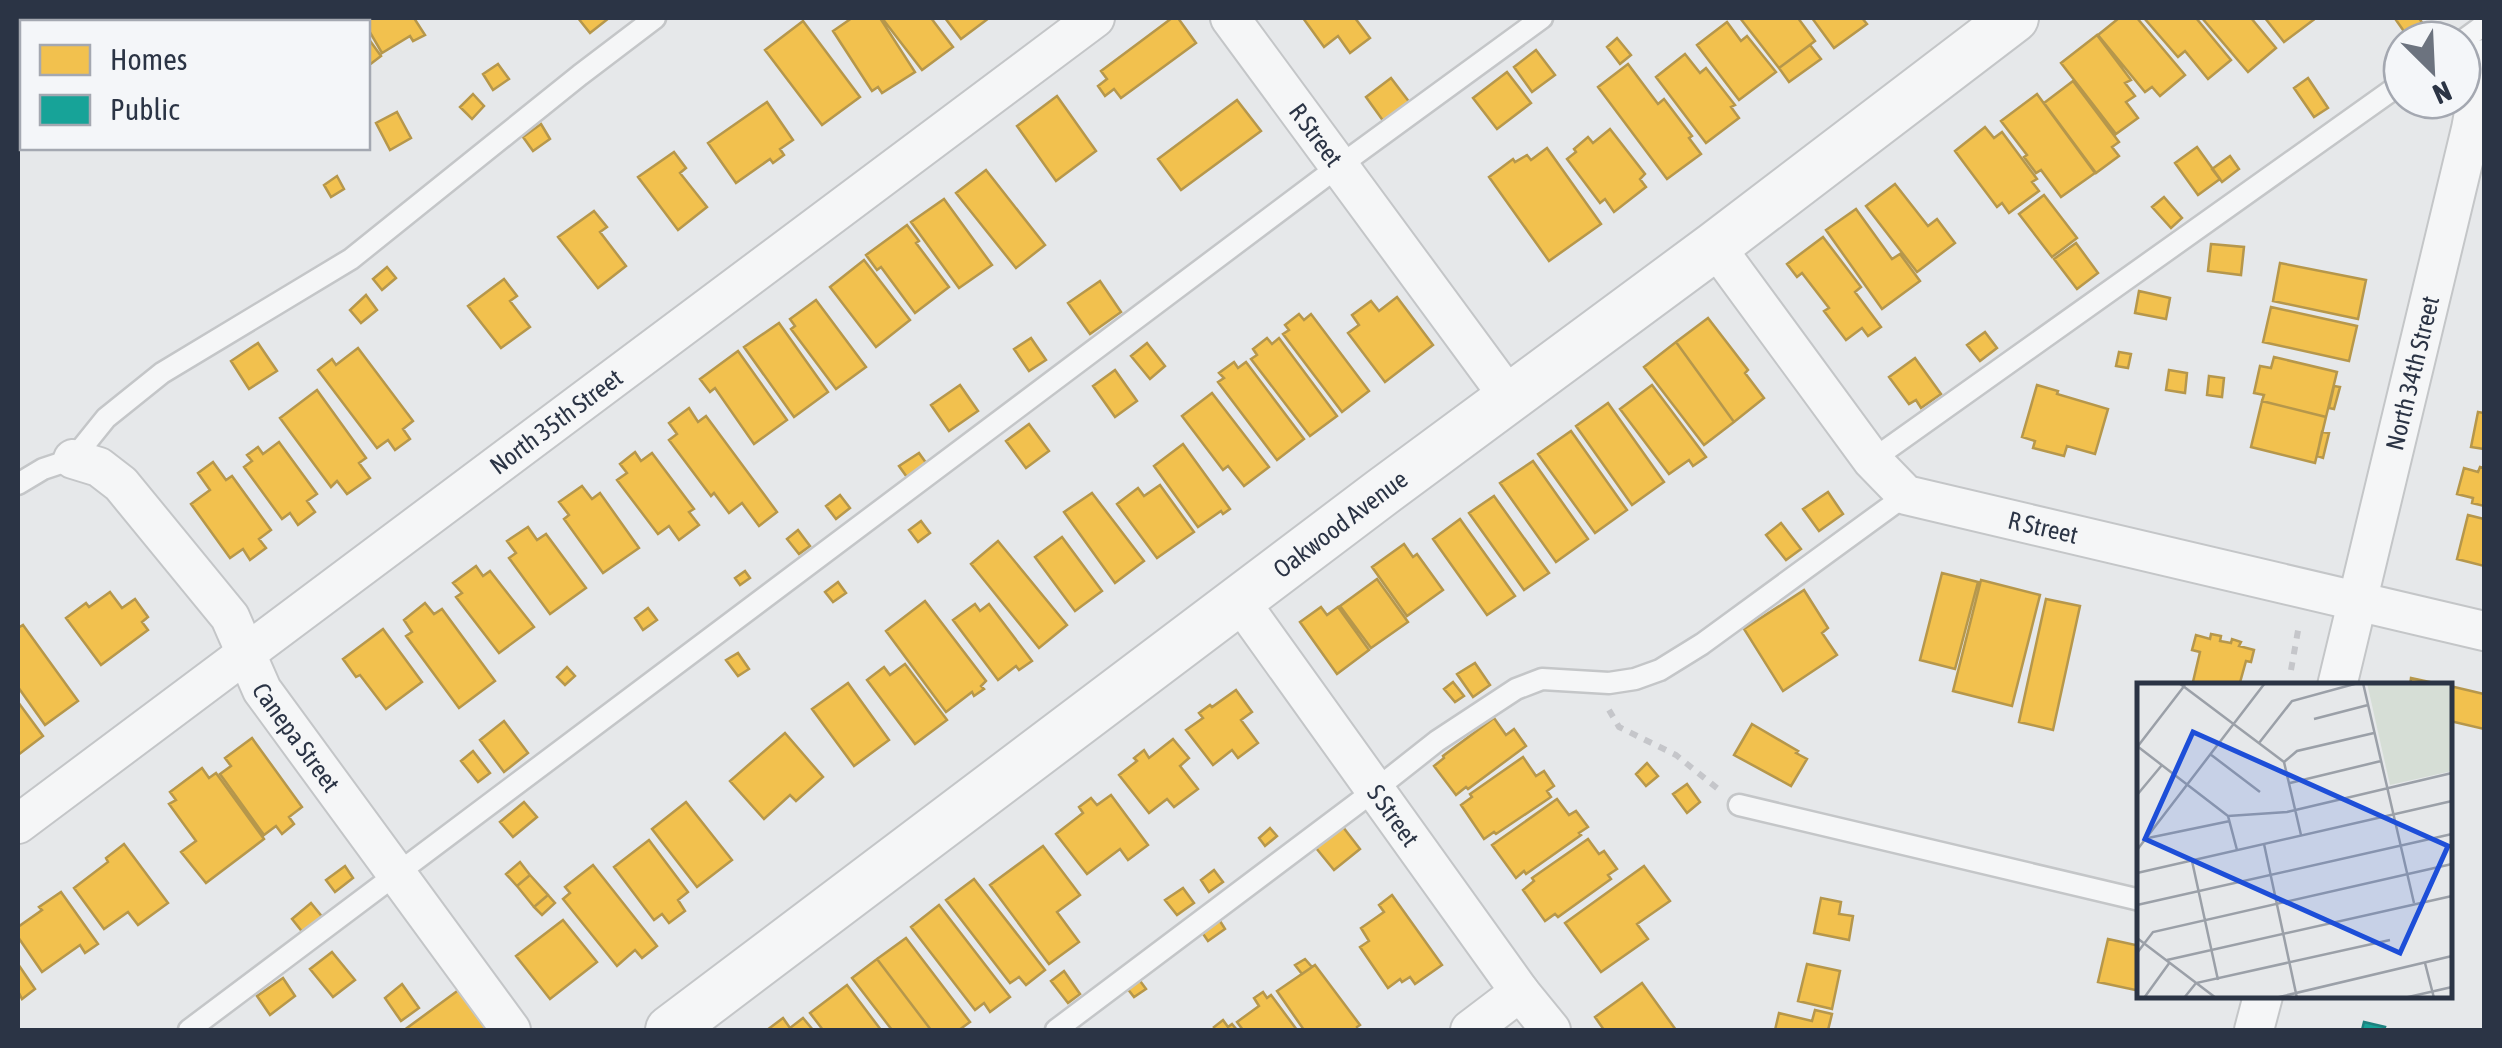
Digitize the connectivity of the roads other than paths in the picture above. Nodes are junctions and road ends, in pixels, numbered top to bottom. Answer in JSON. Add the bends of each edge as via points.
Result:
{"nodes":[{"id":1,"x":655,"y":18,"type":"edge"},
{"id":2,"x":1095,"y":18,"type":"edge"},
{"id":3,"x":1230,"y":18,"type":"edge"},
{"id":4,"x":1542,"y":18,"type":"edge"},
{"id":5,"x":2014,"y":18,"type":"edge"},
{"id":6,"x":2484,"y":59,"type":"edge"},
{"id":7,"x":2382,"y":97,"type":"edge"},
{"id":8,"x":2478,"y":131,"type":"edge"},
{"id":9,"x":1339,"y":166,"type":"junction"},
{"id":10,"x":1715,"y":246,"type":"junction"},
{"id":11,"x":1509,"y":397,"type":"junction"},
{"id":12,"x":73,"y":459,"type":"junction"},
{"id":13,"x":1872,"y":460,"type":"junction"},
{"id":14,"x":18,"y":484,"type":"edge"},
{"id":15,"x":1906,"y":494,"type":"junction"},
{"id":16,"x":1239,"y":600,"type":"junction"},
{"id":17,"x":2357,"y":601,"type":"junction"},
{"id":18,"x":2484,"y":631,"type":"edge"},
{"id":19,"x":246,"y":653,"type":"junction"},
{"id":20,"x":2338,"y":683,"type":"edge"},
{"id":21,"x":1375,"y":790,"type":"junction"},
{"id":22,"x":1739,"y":806,"type":"road end"},
{"id":23,"x":18,"y":824,"type":"edge"},
{"id":24,"x":397,"y":874,"type":"junction"},
{"id":25,"x":2137,"y":899,"type":"edge"},
{"id":26,"x":1520,"y":992,"type":"junction"},
{"id":27,"x":2262,"y":998,"type":"edge"},
{"id":28,"x":188,"y":1030,"type":"edge"},
{"id":29,"x":511,"y":1030,"type":"edge"},
{"id":30,"x":670,"y":1030,"type":"edge"},
{"id":31,"x":1056,"y":1030,"type":"edge"},
{"id":32,"x":1470,"y":1030,"type":"edge"},
{"id":33,"x":1551,"y":1030,"type":"edge"},
{"id":34,"x":2254,"y":1030,"type":"edge"}],
"edges":[{"from":1,"to":12,"type":"lane","via":[[351,259],[162,373],[106,418]]},
{"from":2,"to":19,"type":"street","name":"North 35th Street"},
{"from":3,"to":9,"type":"street","name":"R Street"},
{"from":4,"to":9,"type":"lane"},
{"from":5,"to":10,"type":"street","name":"Oakwood Avenue"},
{"from":6,"to":8,"type":"street","name":"North 34th Street"},
{"from":7,"to":13,"type":"lane"},
{"from":8,"to":17,"type":"street","name":"North 34th Street"},
{"from":9,"to":11,"type":"street","name":"R Street"},
{"from":9,"to":24,"type":"lane"},
{"from":10,"to":11,"type":"street","name":"Oakwood Avenue"},
{"from":10,"to":13,"type":"street"},
{"from":11,"to":16,"type":"street","name":"Oakwood Avenue"},
{"from":12,"to":14,"type":"lane"},
{"from":12,"to":19,"type":"street","name":"Canepa Street","via":[[121,484],[230,618]]},
{"from":13,"to":15,"type":"street"},
{"from":15,"to":17,"type":"street","name":"R Street"},
{"from":15,"to":21,"type":"lane","via":[[1660,670],[1609,683],[1542,679],[1436,740]]},
{"from":16,"to":21,"type":"street","name":"S Street"},
{"from":16,"to":30,"type":"street","name":"Oakwood Avenue"},
{"from":17,"to":18,"type":"street","name":"R Street"},
{"from":17,"to":20,"type":"street","name":"North 34th Street"},
{"from":19,"to":23,"type":"street","name":"North 35th Street"},
{"from":19,"to":24,"type":"street","name":"Canepa Street","via":[[262,690]]},
{"from":21,"to":26,"type":"street","name":"S Street"},
{"from":21,"to":31,"type":"lane"},
{"from":22,"to":25,"type":"lane"},
{"from":24,"to":28,"type":"lane"},
{"from":24,"to":29,"type":"street","name":"Canepa Street"},
{"from":26,"to":32,"type":"street"},
{"from":26,"to":33,"type":"street","name":"S Street"},
{"from":27,"to":34,"type":"street"}]}
